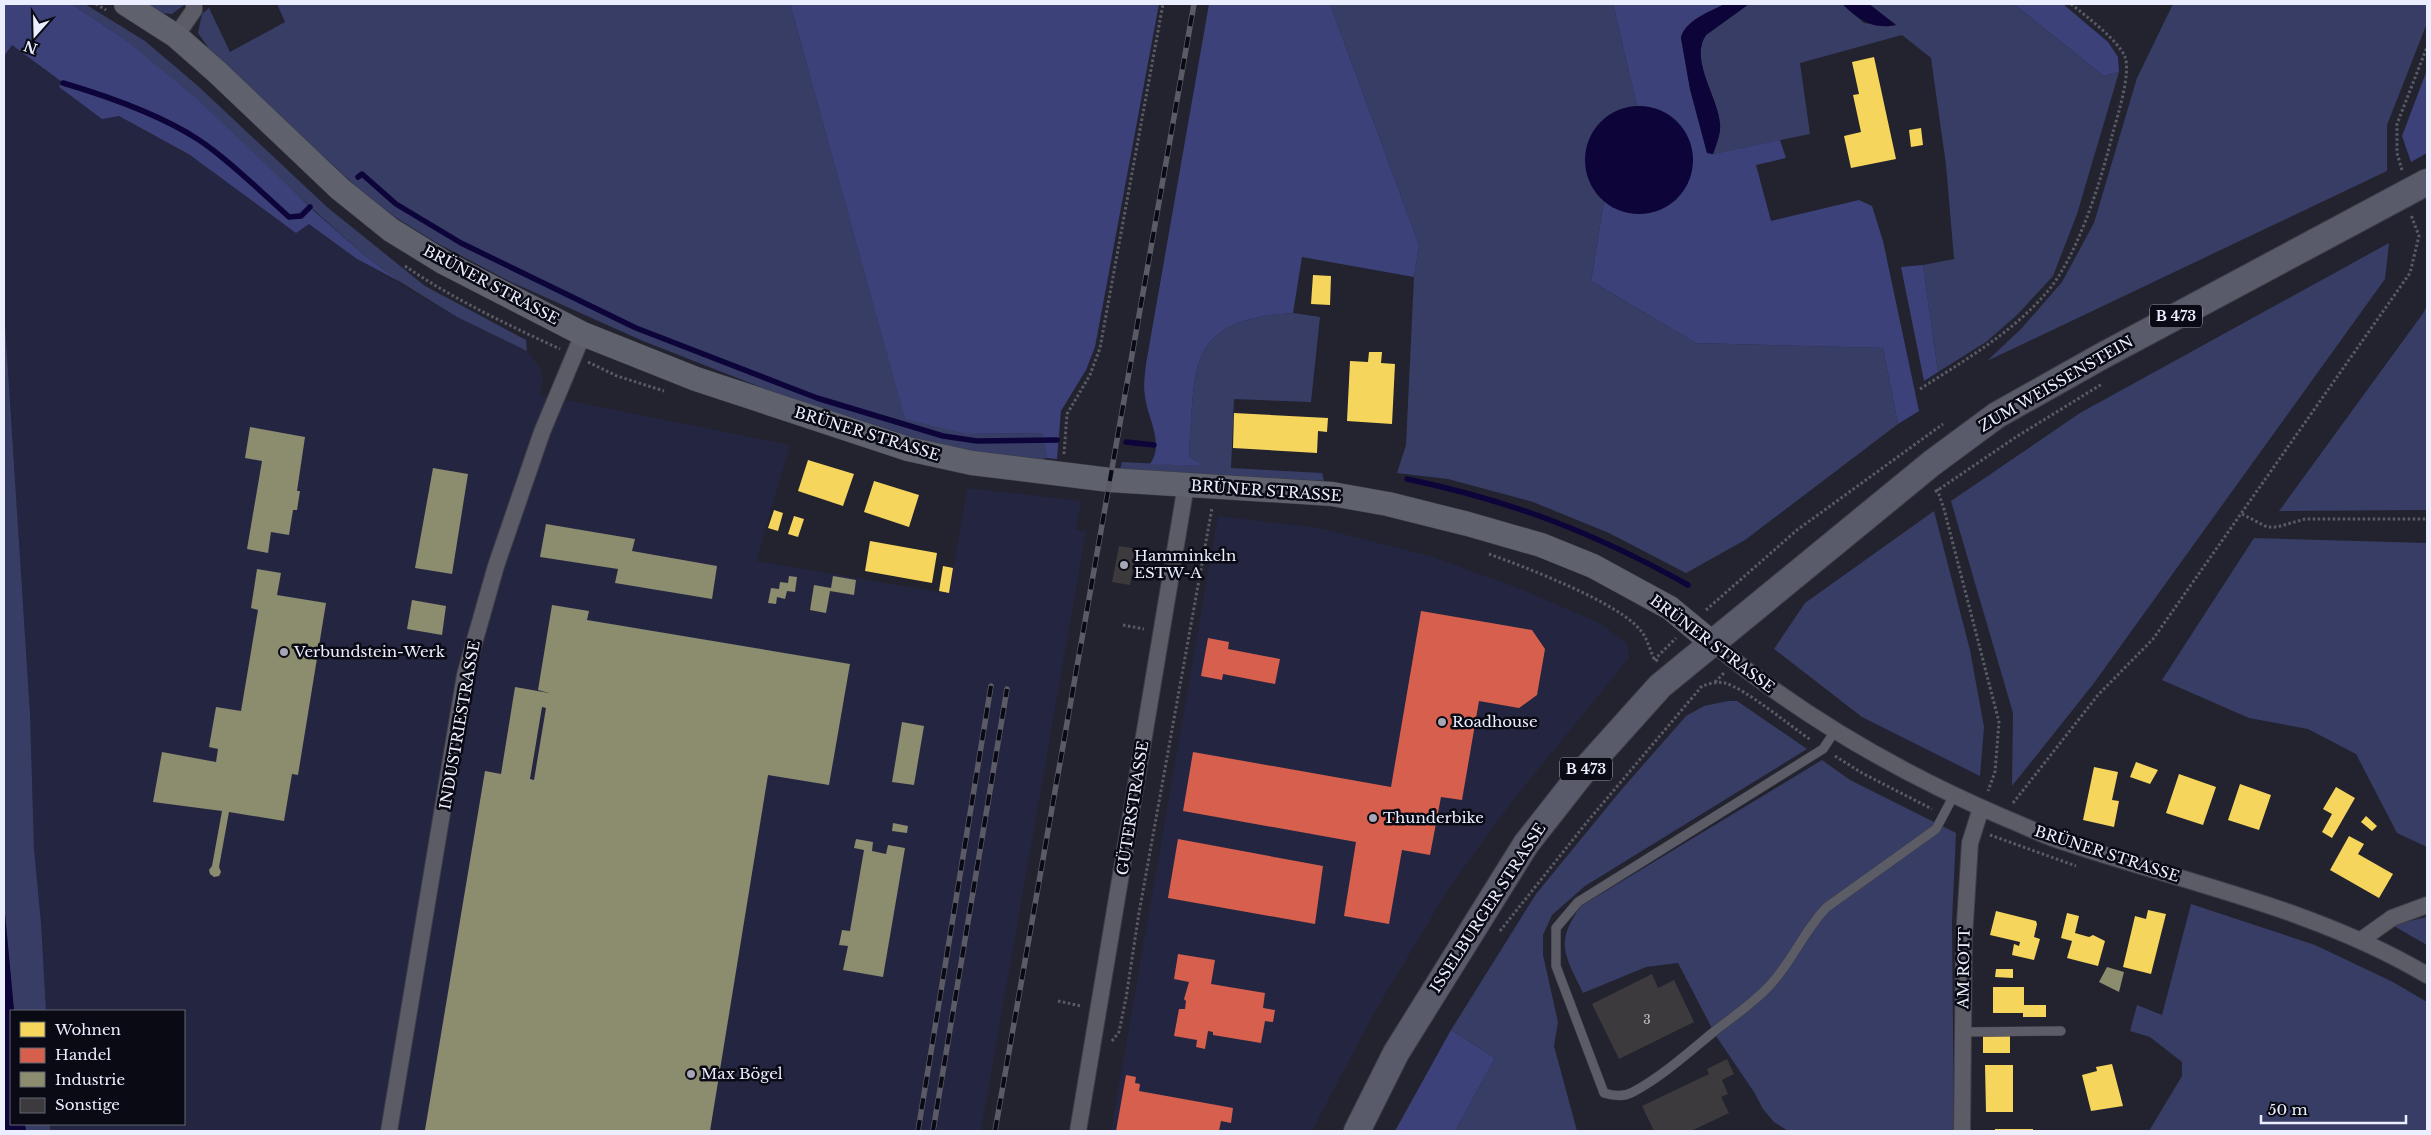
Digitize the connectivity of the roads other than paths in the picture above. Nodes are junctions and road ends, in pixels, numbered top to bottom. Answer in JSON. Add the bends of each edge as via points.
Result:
{"nodes":[{"id":1,"x":126,"y":4,"type":"edge"},
{"id":2,"x":194,"y":4,"type":"edge"},
{"id":3,"x":176,"y":36,"type":"junction"},
{"id":4,"x":2416,"y":200,"type":"edge"},
{"id":5,"x":583,"y":334,"type":"junction"},
{"id":6,"x":1186,"y":485,"type":"junction"},
{"id":7,"x":1711,"y":642,"type":"junction"},
{"id":8,"x":1835,"y":731,"type":"junction"},
{"id":9,"x":1954,"y":795,"type":"junction"},
{"id":10,"x":1981,"y":808,"type":"junction"},
{"id":11,"x":2427,"y":904,"type":"edge"},
{"id":12,"x":2361,"y":940,"type":"junction"},
{"id":13,"x":2427,"y":975,"type":"edge"},
{"id":14,"x":2062,"y":1031,"type":"dead end"},
{"id":15,"x":1963,"y":1032,"type":"junction"},
{"id":16,"x":390,"y":1131,"type":"edge"},
{"id":17,"x":1078,"y":1131,"type":"edge"},
{"id":18,"x":1357,"y":1131,"type":"edge"},
{"id":19,"x":1962,"y":1131,"type":"edge"}],
"edges":[{"from":1,"to":3,"type":"main road","name":"BRÜNER STRASSE"},
{"from":2,"to":3,"type":"street","via":[[194,10]]},
{"from":3,"to":5,"type":"main road","name":"BRÜNER STRASSE","via":[[340,188],[391,230],[443,262]]},
{"from":4,"to":7,"type":"main road","name":"ZUM WEISSENSTEIN","number":"B 473","via":[[2102,356],[1996,415]]},
{"from":5,"to":6,"type":"main road","name":"BRÜNER STRASSE","via":[[696,379],[908,449],[972,463]]},
{"from":5,"to":16,"type":"street","name":"INDUSTRIESTRASSE","via":[[542,432],[496,566],[466,675]]},
{"from":6,"to":7,"type":"main road","name":"BRÜNER STRASSE","via":[[1332,494],[1388,504],[1517,537],[1621,579],[1670,608]]},
{"from":6,"to":17,"type":"street","name":"GÜTERSTRASSE"},
{"from":7,"to":8,"type":"street","name":"BRÜNER STRASSE","via":[[1750,674]]},
{"from":7,"to":18,"type":"main road","name":"ISSELBURGER STRASSE","number":"B 473","via":[[1660,686],[1581,774],[1526,844],[1396,1053]]},
{"from":8,"to":9,"type":"street","name":"BRÜNER STRASSE","via":[[1866,751]]},
{"from":8,"to":9,"type":"lane","via":[[1822,749],[1578,902],[1556,928],[1556,966],[1604,1093],[1614,1096],[1632,1092],[1680,1059],[1743,1008],[1771,984],[1817,917],[1856,885],[1936,829]]},
{"from":9,"to":10,"type":"street","name":"BRÜNER STRASSE"},
{"from":10,"to":12,"type":"street","name":"BRÜNER STRASSE","via":[[2062,842],[2279,909]]},
{"from":10,"to":15,"type":"street","name":"AM ROTT","via":[[1970,843]]},
{"from":11,"to":12,"type":"street","via":[[2392,918]]},
{"from":12,"to":13,"type":"street","name":"BRÜNER STRASSE"},
{"from":14,"to":15,"type":"lane"},
{"from":15,"to":19,"type":"street","name":"AM ROTT"}]}
